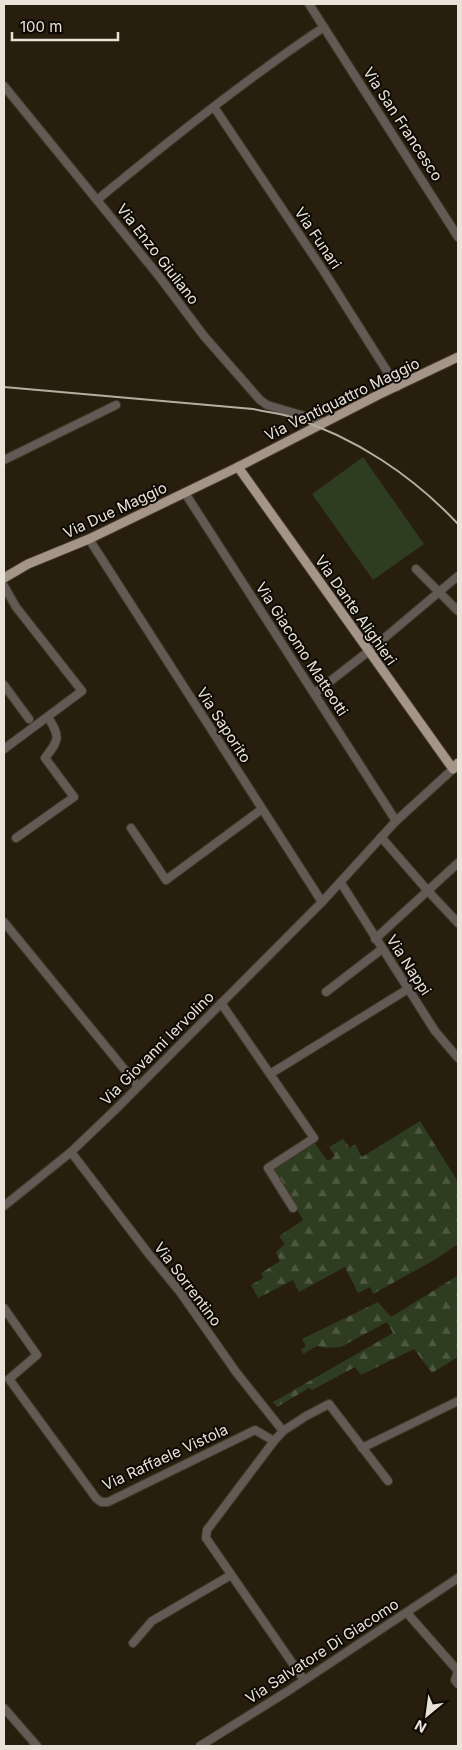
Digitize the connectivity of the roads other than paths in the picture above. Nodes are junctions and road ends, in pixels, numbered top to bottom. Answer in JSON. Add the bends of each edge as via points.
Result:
{"nodes":[{"id":1,"x":309,"y":4,"type":"edge"},
{"id":2,"x":324,"y":27,"type":"junction"},
{"id":3,"x":4,"y":86,"type":"edge"},
{"id":4,"x":214,"y":107,"type":"junction"},
{"id":5,"x":97,"y":200,"type":"junction"},
{"id":6,"x":458,"y":237,"type":"edge"},
{"id":7,"x":458,"y":357,"type":"edge"},
{"id":8,"x":397,"y":386,"type":"junction"},
{"id":9,"x":116,"y":405,"type":"dead end"},
{"id":10,"x":325,"y":422,"type":"junction"},
{"id":11,"x":4,"y":460,"type":"edge"},
{"id":12,"x":238,"y":467,"type":"junction"},
{"id":13,"x":185,"y":492,"type":"junction"},
{"id":14,"x":89,"y":539,"type":"junction"},
{"id":15,"x":416,"y":569,"type":"dead end"},
{"id":16,"x":458,"y":576,"type":"edge"},
{"id":17,"x":4,"y":578,"type":"edge"},
{"id":18,"x":4,"y":586,"type":"edge"},
{"id":19,"x":439,"y":592,"type":"junction"},
{"id":20,"x":458,"y":611,"type":"edge"},
{"id":21,"x":369,"y":651,"type":"junction"},
{"id":22,"x":4,"y":685,"type":"edge"},
{"id":23,"x":314,"y":694,"type":"junction"},
{"id":24,"x":48,"y":717,"type":"junction"},
{"id":25,"x":29,"y":719,"type":"dead end"},
{"id":26,"x":4,"y":750,"type":"edge"},
{"id":27,"x":456,"y":766,"type":"edge"},
{"id":28,"x":262,"y":809,"type":"junction"},
{"id":29,"x":396,"y":821,"type":"junction"},
{"id":30,"x":131,"y":828,"type":"dead end"},
{"id":31,"x":381,"y":836,"type":"junction"},
{"id":32,"x":16,"y":838,"type":"dead end"},
{"id":33,"x":458,"y":863,"type":"edge"},
{"id":34,"x":341,"y":883,"type":"junction"},
{"id":35,"x":428,"y":891,"type":"junction"},
{"id":36,"x":322,"y":902,"type":"junction"},
{"id":37,"x":4,"y":922,"type":"edge"},
{"id":38,"x":458,"y":923,"type":"edge"},
{"id":39,"x":375,"y":939,"type":"junction"},
{"id":40,"x":382,"y":948,"type":"junction"},
{"id":41,"x":408,"y":989,"type":"junction"},
{"id":42,"x":326,"y":992,"type":"dead end"},
{"id":43,"x":221,"y":1003,"type":"junction"},
{"id":44,"x":458,"y":1058,"type":"edge"},
{"id":45,"x":270,"y":1074,"type":"junction"},
{"id":46,"x":138,"y":1086,"type":"junction"},
{"id":47,"x":71,"y":1152,"type":"junction"},
{"id":48,"x":4,"y":1206,"type":"edge"},
{"id":49,"x":293,"y":1208,"type":"dead end"},
{"id":50,"x":4,"y":1308,"type":"edge"},
{"id":51,"x":458,"y":1401,"type":"edge"},
{"id":52,"x":283,"y":1432,"type":"junction"},
{"id":53,"x":274,"y":1441,"type":"junction"},
{"id":54,"x":362,"y":1448,"type":"junction"},
{"id":55,"x":388,"y":1481,"type":"dead end"},
{"id":56,"x":231,"y":1575,"type":"junction"},
{"id":57,"x":458,"y":1578,"type":"edge"},
{"id":58,"x":407,"y":1613,"type":"junction"},
{"id":59,"x":133,"y":1643,"type":"dead end"},
{"id":60,"x":458,"y":1671,"type":"edge"},
{"id":61,"x":304,"y":1680,"type":"junction"},
{"id":62,"x":458,"y":1684,"type":"edge"},
{"id":63,"x":4,"y":1708,"type":"edge"},
{"id":64,"x":37,"y":1746,"type":"edge"},
{"id":65,"x":200,"y":1746,"type":"edge"}],
"edges":[{"from":1,"to":2,"type":"street","name":"Via San Francesco"},
{"from":2,"to":4,"type":"street","name":"Via Enzo Giuliano"},
{"from":2,"to":6,"type":"street","name":"Via San Francesco"},
{"from":3,"to":5,"type":"street"},
{"from":4,"to":5,"type":"street","name":"Via Enzo Giuliano"},
{"from":4,"to":8,"type":"street","name":"Via Funari"},
{"from":5,"to":10,"type":"street","name":"Via Enzo Giuliano","via":[[204,336],[260,400]]},
{"from":7,"to":8,"type":"main road","name":"Via Ventiquattro Maggio"},
{"from":8,"to":10,"type":"main road","name":"Via Ventiquattro Maggio"},
{"from":9,"to":11,"type":"street"},
{"from":10,"to":12,"type":"main road","name":"Via Ventiquattro Maggio"},
{"from":12,"to":13,"type":"main road","name":"Via Due Maggio"},
{"from":12,"to":21,"type":"main road","name":"Via Dante Alighieri"},
{"from":13,"to":14,"type":"main road","name":"Via Due Maggio"},
{"from":13,"to":23,"type":"street","name":"Via Giacomo Matteotti"},
{"from":14,"to":17,"type":"main road","name":"Via Due Maggio","via":[[28,564]]},
{"from":14,"to":28,"type":"street","name":"Via Saporito"},
{"from":15,"to":19,"type":"street"},
{"from":16,"to":19,"type":"street"},
{"from":18,"to":24,"type":"street","via":[[16,607],[82,692]]},
{"from":19,"to":20,"type":"street"},
{"from":19,"to":21,"type":"street"},
{"from":21,"to":23,"type":"street"},
{"from":21,"to":27,"type":"main road","name":"Via Dante Alighieri"},
{"from":22,"to":25,"type":"street"},
{"from":23,"to":29,"type":"street","name":"Via Giacomo Matteotti"},
{"from":24,"to":26,"type":"street"},
{"from":24,"to":32,"type":"street","via":[[57,737],[45,758],[74,798]]},
{"from":27,"to":29,"type":"street"},
{"from":28,"to":30,"type":"street","via":[[166,880]]},
{"from":28,"to":36,"type":"street","name":"Via Saporito"},
{"from":29,"to":31,"type":"street"},
{"from":31,"to":34,"type":"street"},
{"from":31,"to":35,"type":"street"},
{"from":33,"to":35,"type":"street"},
{"from":34,"to":36,"type":"street"},
{"from":34,"to":39,"type":"street","name":"Via Nappi"},
{"from":35,"to":38,"type":"street"},
{"from":35,"to":39,"type":"street"},
{"from":36,"to":43,"type":"street","name":"Via Giovanni Iervolino"},
{"from":37,"to":46,"type":"street"},
{"from":39,"to":40,"type":"street","name":"Via Nappi"},
{"from":40,"to":41,"type":"street","name":"Via Nappi"},
{"from":40,"to":42,"type":"street"},
{"from":41,"to":44,"type":"street","name":"Via Nappi","via":[[435,1031]]},
{"from":41,"to":45,"type":"street"},
{"from":43,"to":45,"type":"street"},
{"from":43,"to":46,"type":"street","name":"Via Giovanni Iervolino"},
{"from":45,"to":49,"type":"street","via":[[314,1138],[268,1168]]},
{"from":46,"to":47,"type":"street","name":"Via Giovanni Iervolino"},
{"from":47,"to":48,"type":"street","name":"Via Giovanni Iervolino"},
{"from":47,"to":52,"type":"street","name":"Via Sorrentino"},
{"from":50,"to":53,"type":"street","name":"Via Raffaele Vistola","via":[[37,1355],[9,1379],[101,1502],[108,1502],[254,1430]]},
{"from":51,"to":54,"type":"street"},
{"from":52,"to":53,"type":"street"},
{"from":52,"to":54,"type":"street","via":[[328,1404]]},
{"from":53,"to":56,"type":"street","via":[[205,1534]]},
{"from":54,"to":55,"type":"street"},
{"from":56,"to":59,"type":"street","via":[[152,1621]]},
{"from":56,"to":61,"type":"street"},
{"from":57,"to":58,"type":"street","name":"Via Salvatore Di Giacomo"},
{"from":58,"to":60,"type":"street"},
{"from":58,"to":61,"type":"street","name":"Via Salvatore Di Giacomo"},
{"from":60,"to":62,"type":"street","via":[[455,1680]]},
{"from":61,"to":65,"type":"street","name":"Via Salvatore Di Giacomo"},
{"from":63,"to":64,"type":"street"}]}
